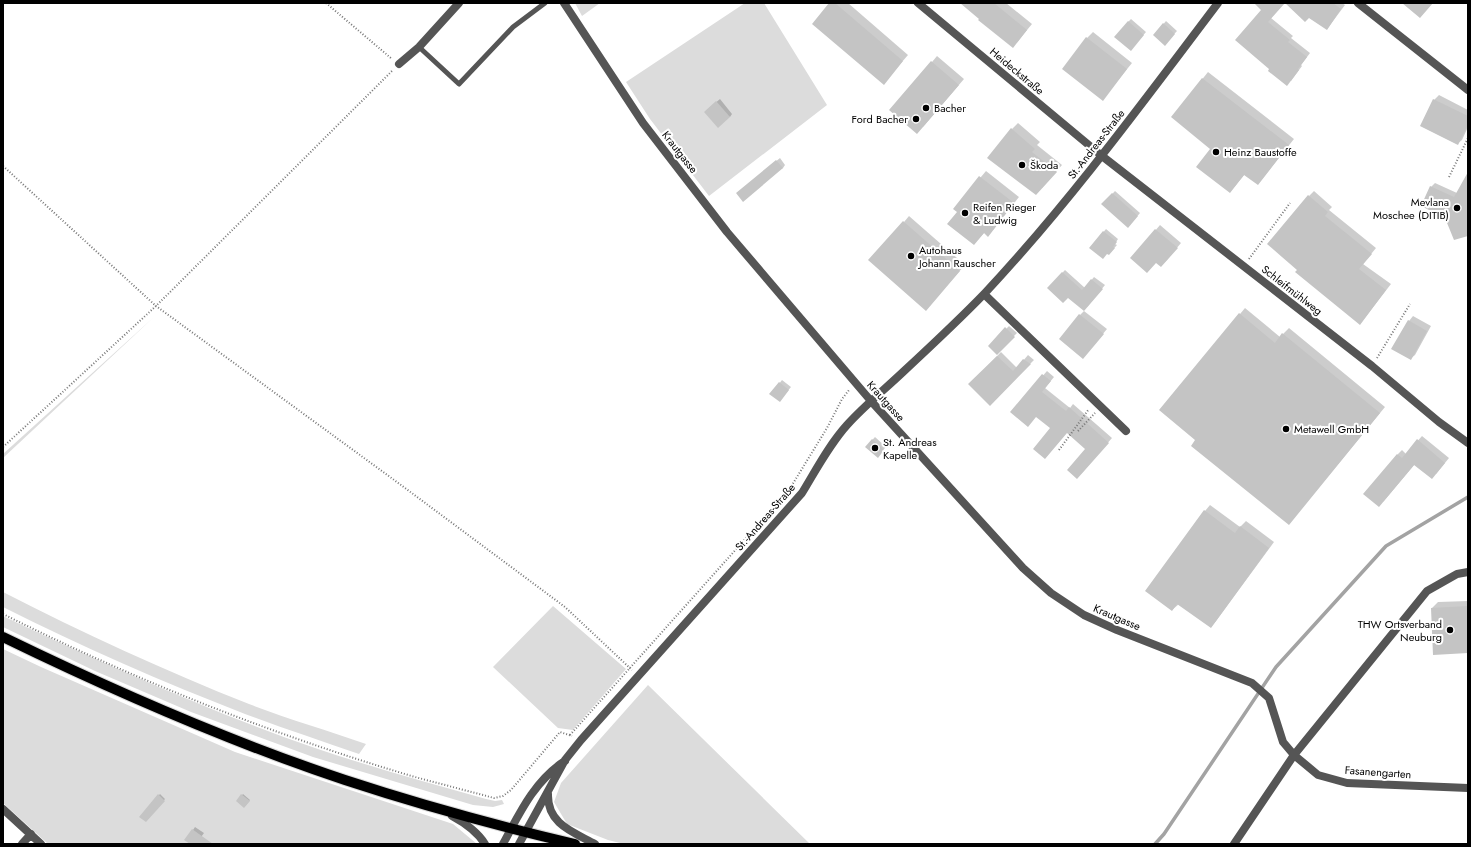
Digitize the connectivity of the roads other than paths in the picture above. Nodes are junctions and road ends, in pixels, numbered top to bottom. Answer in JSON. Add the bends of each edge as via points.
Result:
{"nodes":[{"id":1,"x":459,"y":3,"type":"edge"},
{"id":2,"x":545,"y":3,"type":"edge"},
{"id":3,"x":564,"y":3,"type":"edge"},
{"id":4,"x":918,"y":3,"type":"edge"},
{"id":5,"x":1218,"y":3,"type":"edge"},
{"id":6,"x":1358,"y":3,"type":"edge"},
{"id":7,"x":419,"y":47,"type":"junction"},
{"id":8,"x":399,"y":64,"type":"road end"},
{"id":9,"x":1468,"y":90,"type":"edge"},
{"id":10,"x":1102,"y":156,"type":"junction"},
{"id":11,"x":984,"y":294,"type":"junction"},
{"id":12,"x":870,"y":401,"type":"junction"},
{"id":13,"x":1126,"y":431,"type":"dead end"},
{"id":14,"x":1468,"y":443,"type":"edge"},
{"id":15,"x":1468,"y":572,"type":"edge"},
{"id":16,"x":3,"y":637,"type":"edge"},
{"id":17,"x":1294,"y":756,"type":"junction"},
{"id":18,"x":565,"y":760,"type":"junction"},
{"id":19,"x":1468,"y":788,"type":"edge"},
{"id":20,"x":549,"y":792,"type":"junction"},
{"id":21,"x":3,"y":810,"type":"edge"},
{"id":22,"x":441,"y":810,"type":"junction"},
{"id":23,"x":511,"y":829,"type":"junction"},
{"id":24,"x":526,"y":832,"type":"junction"},
{"id":25,"x":31,"y":834,"type":"junction"},
{"id":26,"x":22,"y":844,"type":"edge"},
{"id":27,"x":41,"y":844,"type":"edge"},
{"id":28,"x":485,"y":844,"type":"edge"},
{"id":29,"x":502,"y":844,"type":"edge"},
{"id":30,"x":519,"y":844,"type":"edge"},
{"id":31,"x":575,"y":844,"type":"edge"},
{"id":32,"x":595,"y":844,"type":"edge"},
{"id":33,"x":1234,"y":844,"type":"edge"}],
"edges":[{"from":1,"to":7,"type":"street"},
{"from":2,"to":7,"type":"lane","via":[[513,27],[459,84]]},
{"from":3,"to":12,"type":"street","name":"Krautgasse","via":[[648,129],[727,232]]},
{"from":4,"to":10,"type":"street","name":"Heideckstraße"},
{"from":5,"to":10,"type":"street","name":"St.-Andreas-Straße"},
{"from":6,"to":9,"type":"street"},
{"from":7,"to":8,"type":"street"},
{"from":10,"to":11,"type":"street","name":"St.-Andreas-Straße"},
{"from":10,"to":14,"type":"street","name":"Schleifmühlweg"},
{"from":11,"to":12,"type":"street","name":"St.-Andreas-Straße"},
{"from":11,"to":13,"type":"street"},
{"from":12,"to":17,"type":"street","name":"Krautgasse","via":[[1023,568],[1051,593],[1084,614],[1117,630],[1252,683],[1269,698],[1283,742]]},
{"from":12,"to":18,"type":"street","name":"St.-Andreas-Straße","via":[[827,451],[802,493]]},
{"from":15,"to":17,"type":"street","via":[[1457,574],[1427,591]]},
{"from":16,"to":22,"type":"main road","via":[[123,693],[244,743],[344,780]]},
{"from":17,"to":19,"type":"street","name":"Fasanengarten","via":[[1318,775],[1347,783]]},
{"from":17,"to":33,"type":"street"},
{"from":18,"to":20,"type":"street"},
{"from":18,"to":23,"type":"street","via":[[536,788]]},
{"from":20,"to":24,"type":"street"},
{"from":20,"to":32,"type":"street","via":[[549,808],[556,820]]},
{"from":21,"to":25,"type":"street"},
{"from":22,"to":23,"type":"main road"},
{"from":22,"to":28,"type":"street","via":[[463,822]]},
{"from":23,"to":24,"type":"main road"},
{"from":23,"to":29,"type":"street"},
{"from":24,"to":30,"type":"street"},
{"from":24,"to":31,"type":"main road"},
{"from":25,"to":26,"type":"street"},
{"from":25,"to":27,"type":"street"}]}
